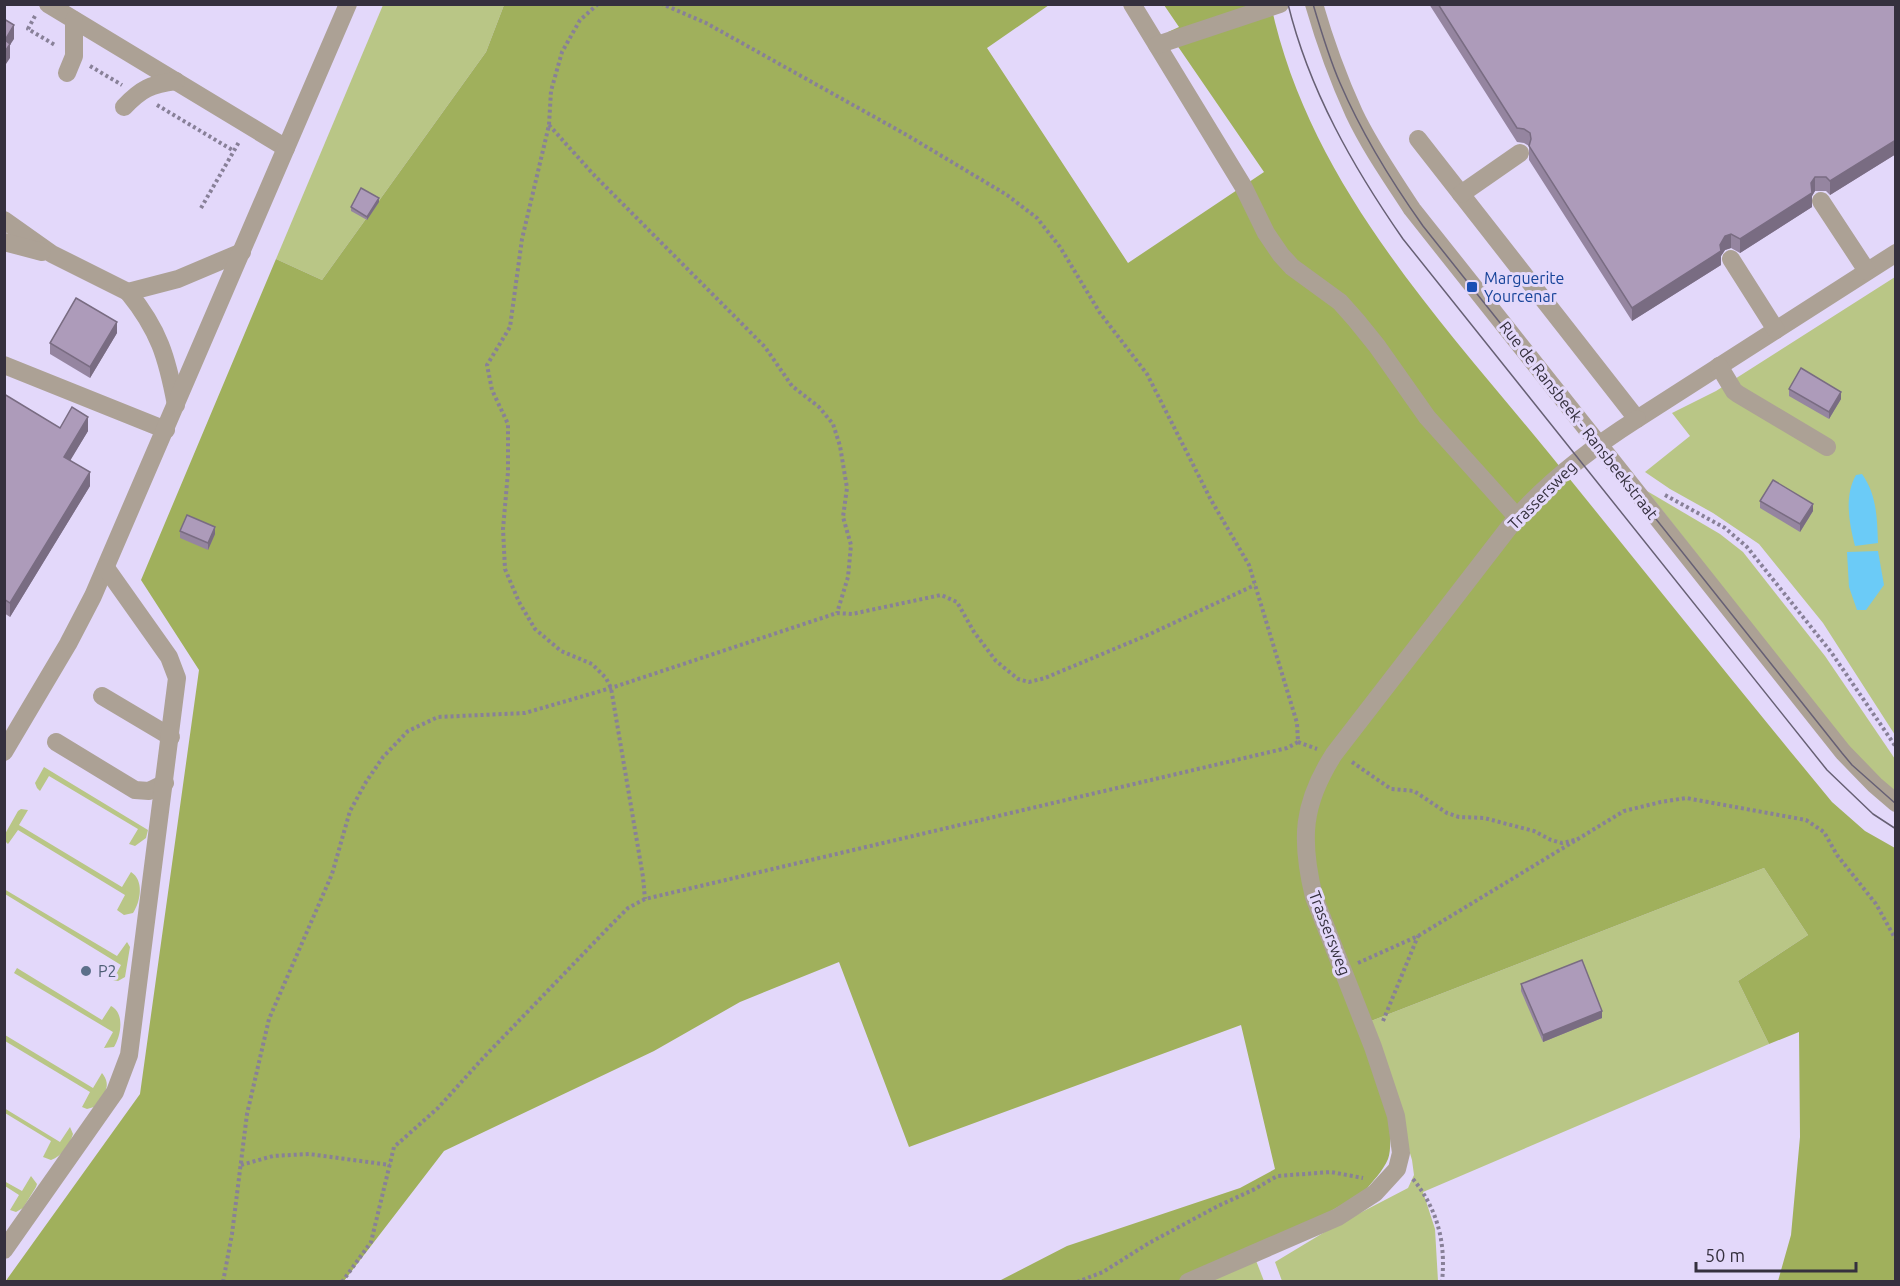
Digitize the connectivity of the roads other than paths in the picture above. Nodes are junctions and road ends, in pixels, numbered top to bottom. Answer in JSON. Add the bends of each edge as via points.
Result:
{"nodes":[{"id":1,"x":48,"y":4,"type":"edge"},
{"id":2,"x":348,"y":4,"type":"edge"},
{"id":3,"x":1132,"y":4,"type":"edge"},
{"id":4,"x":1280,"y":4,"type":"edge"},
{"id":5,"x":1314,"y":4,"type":"edge"},
{"id":6,"x":74,"y":20,"type":"junction"},
{"id":7,"x":1157,"y":45,"type":"junction"},
{"id":8,"x":67,"y":73,"type":"dead end"},
{"id":9,"x":176,"y":81,"type":"junction"},
{"id":10,"x":124,"y":107,"type":"dead end"},
{"id":11,"x":1418,"y":139,"type":"dead end"},
{"id":12,"x":286,"y":148,"type":"junction"},
{"id":13,"x":1520,"y":153,"type":"dead end"},
{"id":14,"x":1461,"y":194,"type":"junction"},
{"id":15,"x":1821,"y":201,"type":"dead end"},
{"id":16,"x":4,"y":220,"type":"edge"},
{"id":17,"x":4,"y":242,"type":"edge"},
{"id":18,"x":242,"y":252,"type":"junction"},
{"id":19,"x":1896,"y":253,"type":"edge"},
{"id":20,"x":52,"y":255,"type":"junction"},
{"id":21,"x":1731,"y":259,"type":"dead end"},
{"id":22,"x":1867,"y":271,"type":"junction"},
{"id":23,"x":128,"y":292,"type":"junction"},
{"id":24,"x":1776,"y":330,"type":"junction"},
{"id":25,"x":4,"y":365,"type":"edge"},
{"id":26,"x":1719,"y":366,"type":"junction"},
{"id":27,"x":176,"y":405,"type":"junction"},
{"id":28,"x":1637,"y":419,"type":"junction"},
{"id":29,"x":166,"y":430,"type":"junction"},
{"id":30,"x":1598,"y":444,"type":"junction"},
{"id":31,"x":1827,"y":447,"type":"dead end"},
{"id":32,"x":1517,"y":517,"type":"junction"},
{"id":33,"x":106,"y":568,"type":"junction"},
{"id":34,"x":102,"y":696,"type":"dead end"},
{"id":35,"x":171,"y":737,"type":"junction"},
{"id":36,"x":56,"y":742,"type":"dead end"},
{"id":37,"x":4,"y":752,"type":"edge"},
{"id":38,"x":165,"y":783,"type":"junction"},
{"id":39,"x":1896,"y":803,"type":"edge"},
{"id":40,"x":4,"y":1250,"type":"edge"},
{"id":41,"x":1188,"y":1281,"type":"edge"}],
"edges":[{"from":1,"to":6,"type":"street"},
{"from":2,"to":12,"type":"street"},
{"from":3,"to":7,"type":"street"},
{"from":4,"to":7,"type":"street"},
{"from":5,"to":30,"type":"street","name":"Rue de Ransbeek - Ransbeekstraat","via":[[1355,115],[1403,195]]},
{"from":6,"to":8,"type":"street","via":[[74,56]]},
{"from":6,"to":9,"type":"street"},
{"from":7,"to":32,"type":"street","via":[[1281,255],[1340,302],[1377,346],[1426,417]]},
{"from":9,"to":10,"type":"street","via":[[150,86]]},
{"from":9,"to":12,"type":"street"},
{"from":11,"to":14,"type":"street"},
{"from":12,"to":18,"type":"street"},
{"from":13,"to":14,"type":"street"},
{"from":14,"to":28,"type":"street"},
{"from":15,"to":22,"type":"street"},
{"from":16,"to":20,"type":"street"},
{"from":17,"to":20,"type":"street"},
{"from":18,"to":23,"type":"street","via":[[178,279]]},
{"from":18,"to":27,"type":"street"},
{"from":19,"to":22,"type":"street","name":"Trassersweg"},
{"from":20,"to":23,"type":"street"},
{"from":21,"to":24,"type":"street"},
{"from":22,"to":24,"type":"street","name":"Trassersweg"},
{"from":23,"to":27,"type":"street","via":[[157,335]]},
{"from":24,"to":26,"type":"street","name":"Trassersweg"},
{"from":25,"to":29,"type":"street"},
{"from":26,"to":28,"type":"street","name":"Trassersweg"},
{"from":26,"to":31,"type":"street","via":[[1738,394]]},
{"from":27,"to":29,"type":"street"},
{"from":28,"to":30,"type":"street","name":"Trassersweg"},
{"from":29,"to":33,"type":"street"},
{"from":30,"to":32,"type":"street","name":"Trassersweg","via":[[1540,492]]},
{"from":30,"to":39,"type":"street","name":"Rue de Ransbeek - Ransbeekstraat","via":[[1842,752]]},
{"from":32,"to":41,"type":"street","name":"Trassersweg","via":[[1334,754],[1311,800],[1305,844],[1314,897],[1396,1116],[1401,1153],[1397,1169],[1361,1204],[1338,1217]]},
{"from":33,"to":35,"type":"street","via":[[172,663],[177,686]]},
{"from":33,"to":37,"type":"street","via":[[72,636]]},
{"from":34,"to":35,"type":"street"},
{"from":35,"to":38,"type":"street"},
{"from":36,"to":38,"type":"street","via":[[135,790],[149,791]]},
{"from":38,"to":40,"type":"street","via":[[129,1055],[115,1092]]}]}
